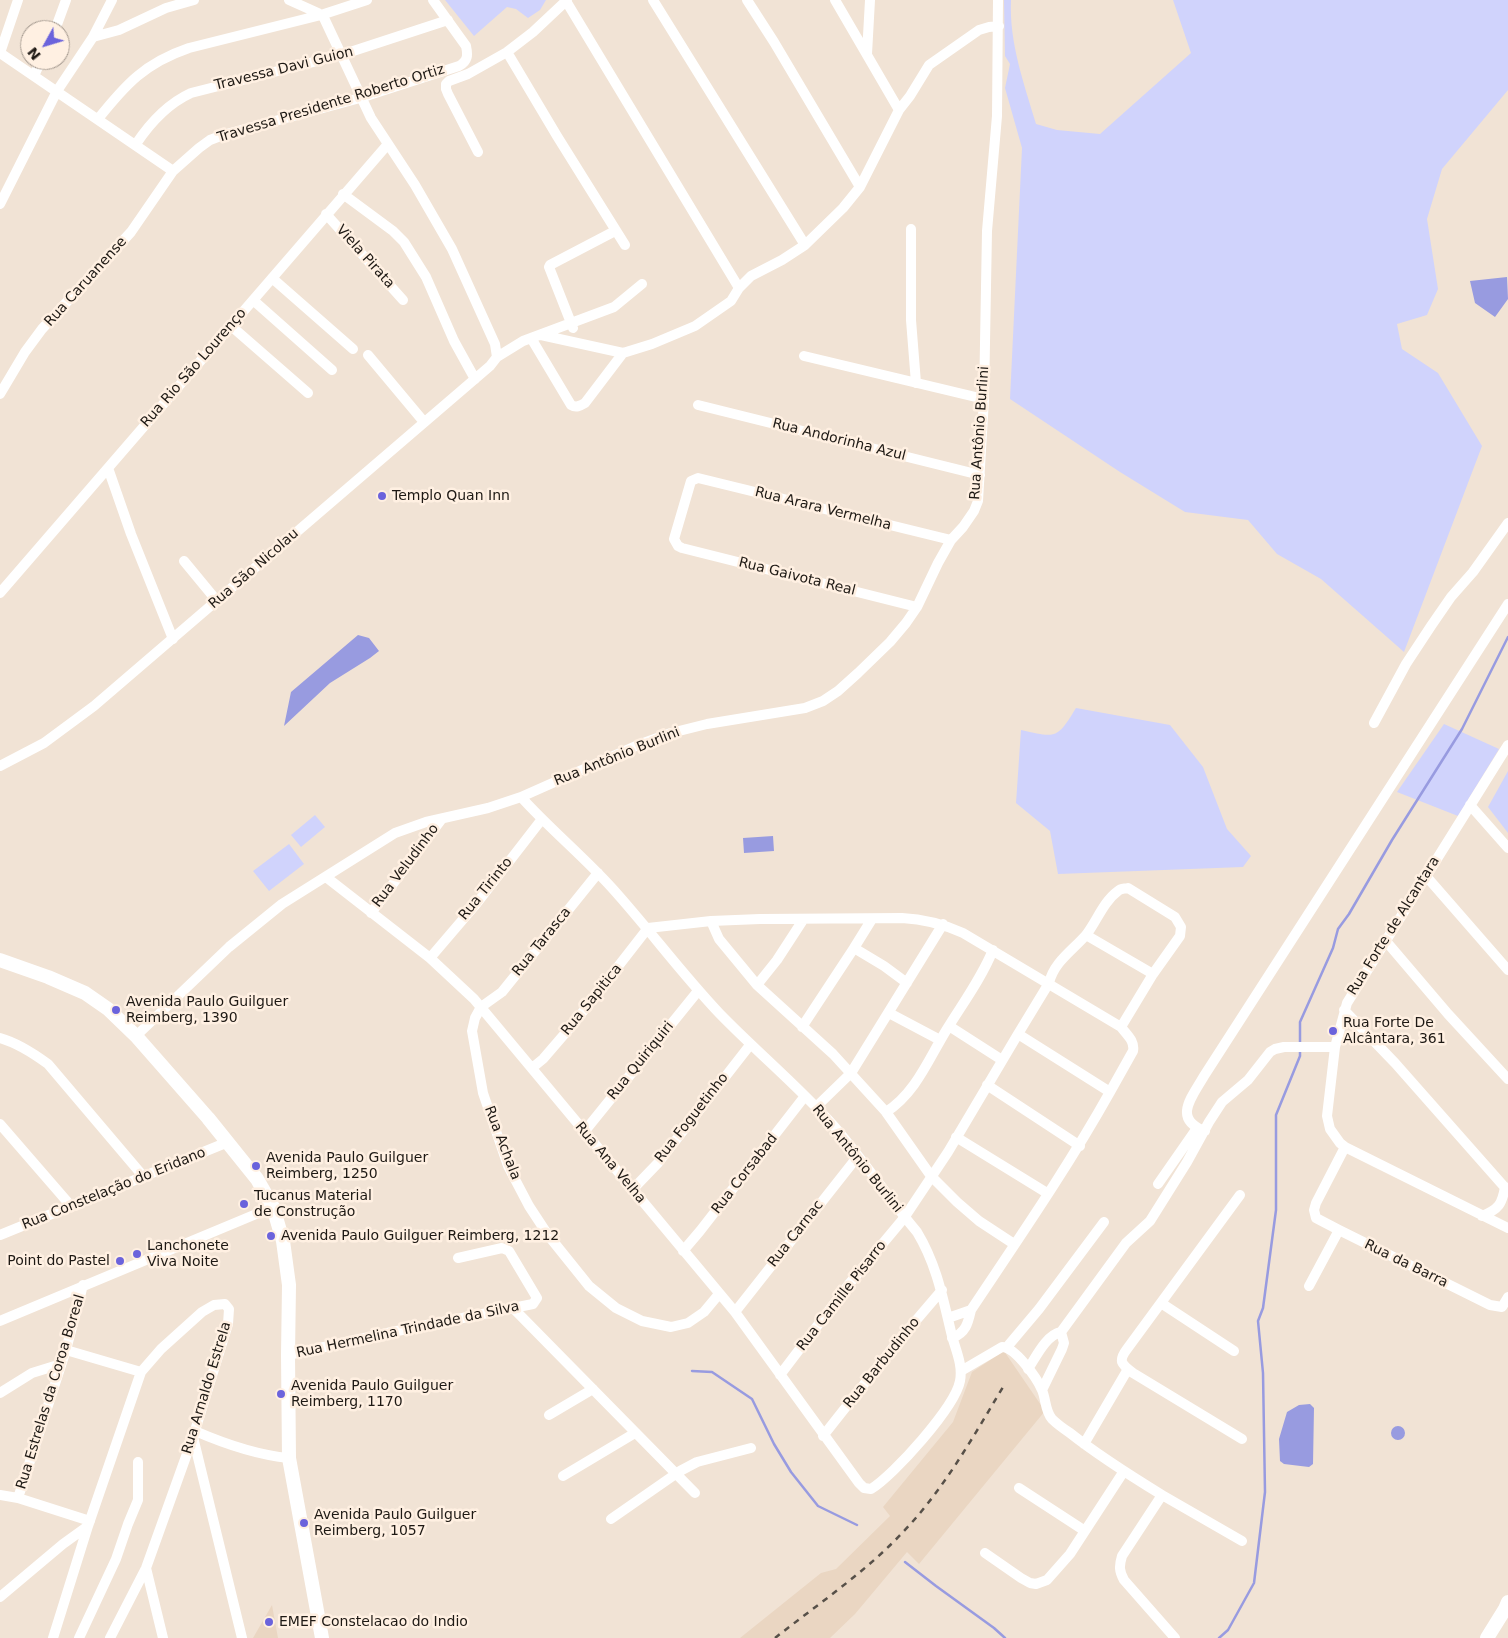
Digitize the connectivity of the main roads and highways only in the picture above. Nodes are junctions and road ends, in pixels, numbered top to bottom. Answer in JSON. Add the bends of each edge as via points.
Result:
{"nodes":[{"id":1,"x":0,"y":960,"type":"edge"},
{"id":2,"x":1508,"y":1602,"type":"edge"},
{"id":3,"x":322,"y":1638,"type":"edge"},
{"id":4,"x":1487,"y":1638,"type":"edge"}],
"edges":[{"from":1,"to":3,"type":"main road","via":[[85,993],[108,1009],[136,1036],[228,1142],[257,1179],[273,1207],[283,1241],[289,1285],[289,1458]]},
{"from":2,"to":4,"type":"main road"}]}
